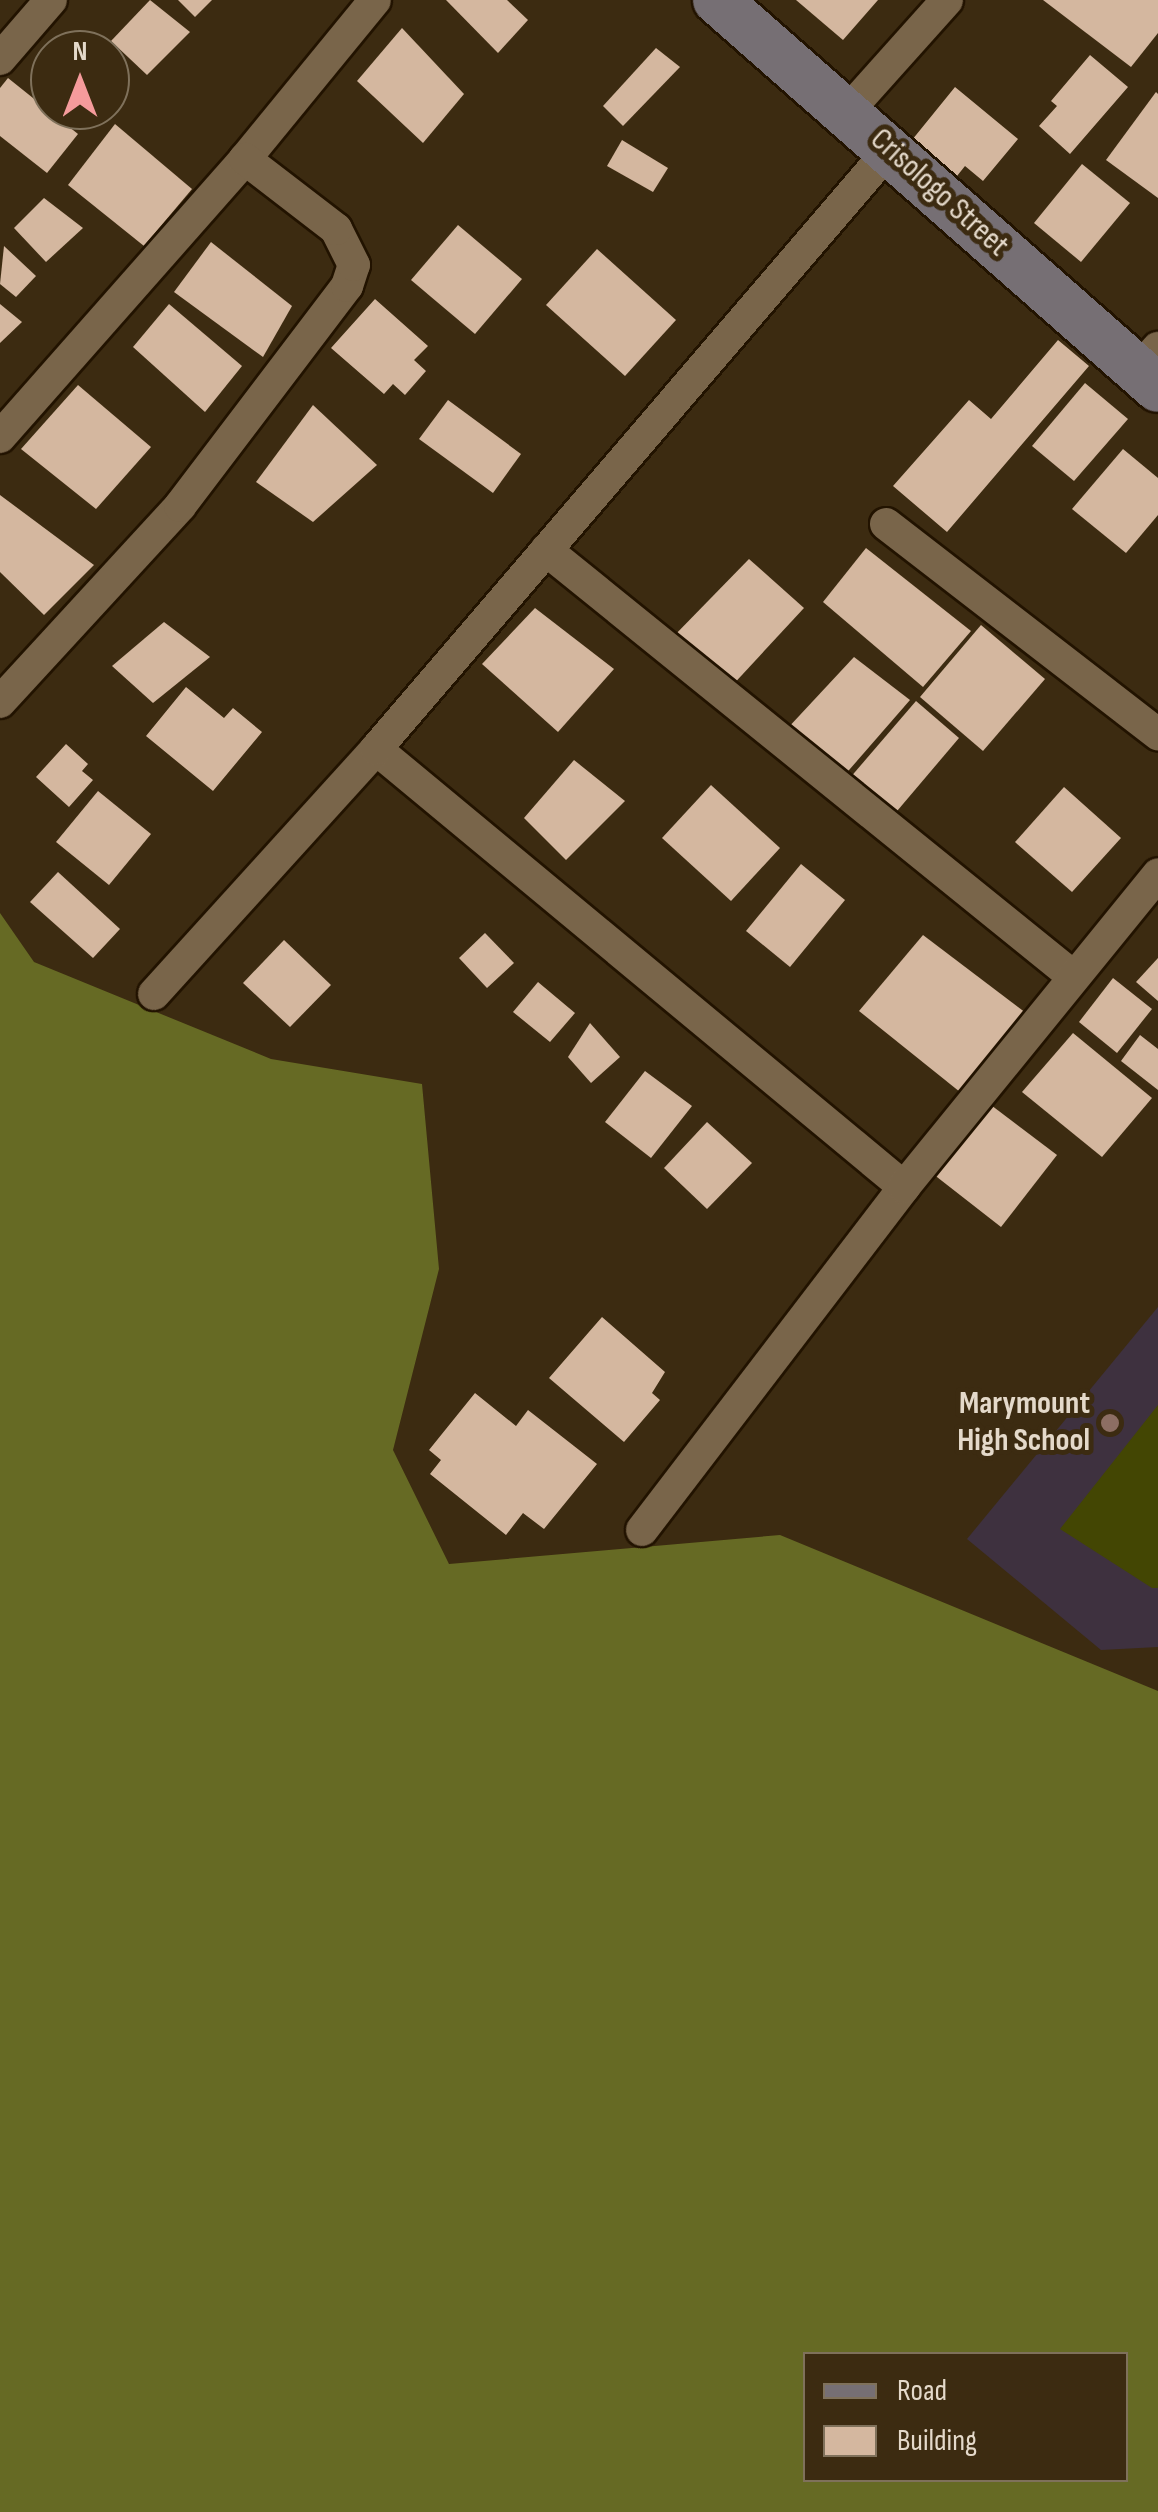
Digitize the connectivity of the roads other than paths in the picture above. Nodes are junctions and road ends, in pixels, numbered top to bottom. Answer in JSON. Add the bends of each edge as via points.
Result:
{"nodes":[{"id":1,"x":51,"y":0,"type":"edge"},
{"id":2,"x":375,"y":0,"type":"edge"},
{"id":3,"x":718,"y":0,"type":"edge"},
{"id":4,"x":947,"y":0,"type":"edge"},
{"id":5,"x":0,"y":59,"type":"edge"},
{"id":6,"x":847,"y":112,"type":"junction"},
{"id":7,"x":890,"y":149,"type":"junction"},
{"id":8,"x":245,"y":159,"type":"junction"},
{"id":9,"x":1151,"y":369,"type":"edge"},
{"id":10,"x":0,"y":437,"type":"edge"},
{"id":11,"x":886,"y":524,"type":"dead end"},
{"id":12,"x":546,"y":550,"type":"junction"},
{"id":13,"x":0,"y":702,"type":"edge"},
{"id":14,"x":1158,"y":734,"type":"edge"},
{"id":15,"x":376,"y":749,"type":"junction"},
{"id":16,"x":1158,"y":874,"type":"edge"},
{"id":17,"x":1074,"y":977,"type":"junction"},
{"id":18,"x":154,"y":994,"type":"dead end"},
{"id":19,"x":904,"y":1187,"type":"junction"},
{"id":20,"x":642,"y":1530,"type":"dead end"}],
"edges":[{"from":1,"to":5,"type":"street"},
{"from":2,"to":8,"type":"street"},
{"from":3,"to":6,"type":"street","name":"Crisologo Street"},
{"from":4,"to":6,"type":"street"},
{"from":6,"to":7,"type":"street","name":"Crisologo Street"},
{"from":7,"to":9,"type":"street","name":"Crisologo Street"},
{"from":7,"to":12,"type":"street"},
{"from":8,"to":10,"type":"street"},
{"from":8,"to":13,"type":"street","via":[[336,229],[354,265],[347,286],[180,506]]},
{"from":11,"to":14,"type":"street"},
{"from":12,"to":15,"type":"street"},
{"from":12,"to":17,"type":"street"},
{"from":15,"to":18,"type":"street"},
{"from":15,"to":19,"type":"street"},
{"from":16,"to":17,"type":"street"},
{"from":17,"to":19,"type":"street"},
{"from":19,"to":20,"type":"street"}]}
